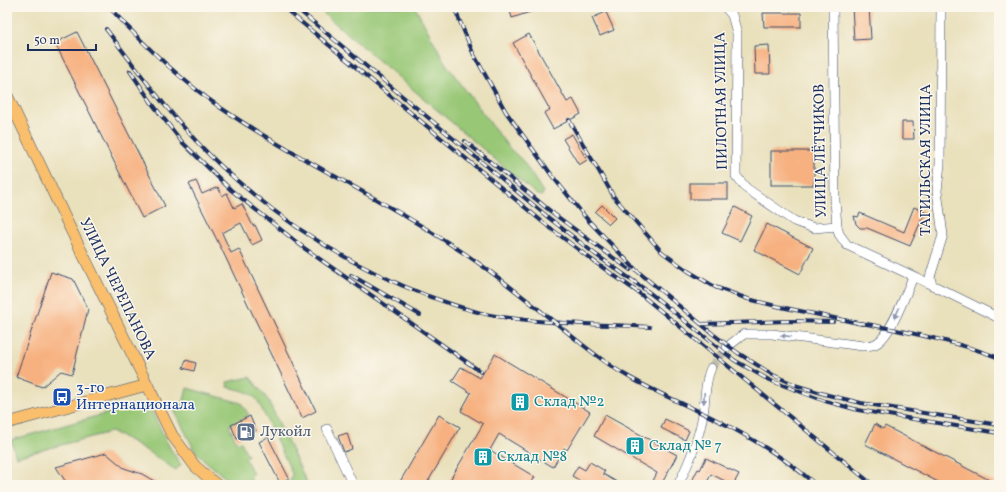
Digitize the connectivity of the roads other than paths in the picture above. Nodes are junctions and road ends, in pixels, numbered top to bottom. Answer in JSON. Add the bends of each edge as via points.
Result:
{"nodes":[{"id":1,"x":725,"y":7,"type":"edge"},
{"id":2,"x":833,"y":7,"type":"edge"},
{"id":3,"x":941,"y":7,"type":"edge"},
{"id":4,"x":7,"y":95,"type":"edge"},
{"id":5,"x":837,"y":226,"type":"junction"},
{"id":6,"x":913,"y":277,"type":"junction"},
{"id":7,"x":932,"y":285,"type":"junction"},
{"id":8,"x":999,"y":318,"type":"edge"},
{"id":9,"x":727,"y":348,"type":"tunnel mouth"},
{"id":10,"x":711,"y":368,"type":"tunnel mouth"},
{"id":11,"x":147,"y":385,"type":"junction"},
{"id":12,"x":7,"y":423,"type":"edge"},
{"id":13,"x":327,"y":429,"type":"dead end"},
{"id":14,"x":217,"y":485,"type":"edge"},
{"id":15,"x":352,"y":485,"type":"edge"},
{"id":16,"x":678,"y":485,"type":"edge"}],
"edges":[{"from":1,"to":5,"type":"street","name":"ПИЛОТНАЯ УЛИЦА","via":[[732,15],[737,33],[736,176],[746,188],[794,221],[814,228]]},
{"from":2,"to":5,"type":"street","name":"УЛИЦА ЛЁТЧИКОВ"},
{"from":3,"to":7,"type":"street","name":"ТАГИЛЬСКАЯ УЛИЦА","via":[[940,164],[937,191],[943,235],[930,277]]},
{"from":4,"to":11,"type":"main road","name":"УЛИЦА ЧЕРЕПАНОВА"},
{"from":5,"to":6,"type":"street","name":"УЛИЦА ЛЁТЧИКОВ","via":[[847,245]]},
{"from":6,"to":7,"type":"street","name":"УЛИЦА ЛЁТЧИКОВ"},
{"from":6,"to":9,"type":"street","one_way":true,"via":[[890,329],[875,345],[863,346],[772,334],[744,334]]},
{"from":7,"to":8,"type":"street"},
{"from":10,"to":16,"type":"street","one_way":true,"via":[[704,391],[703,415],[691,458]]},
{"from":11,"to":12,"type":"main road"},
{"from":11,"to":14,"type":"main road","name":"УЛИЦА ЧЕРЕПАНОВА","via":[[172,435],[195,466]]},
{"from":13,"to":15,"type":"street"}]}
